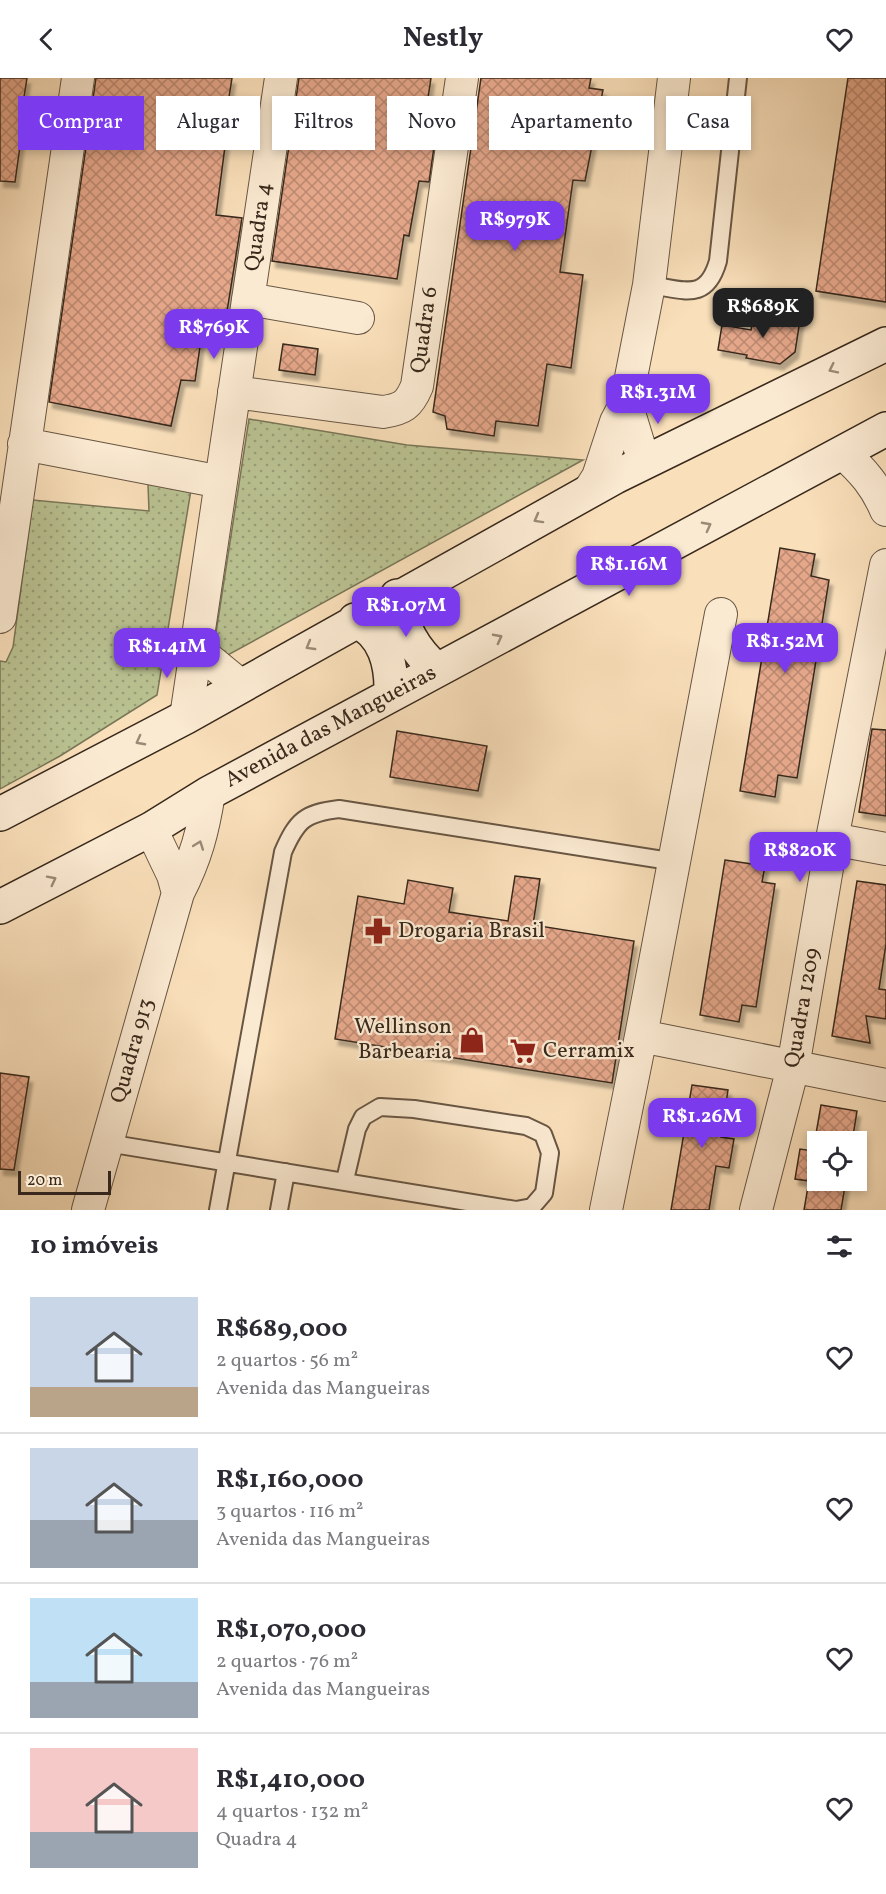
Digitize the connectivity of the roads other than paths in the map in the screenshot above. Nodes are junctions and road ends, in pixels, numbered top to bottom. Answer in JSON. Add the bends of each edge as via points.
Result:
{"nodes":[{"id":1,"x":78,"y":78,"type":"edge"},
{"id":2,"x":281,"y":78,"type":"edge"},
{"id":3,"x":462,"y":78,"type":"edge"},
{"id":4,"x":674,"y":78,"type":"edge"},
{"id":5,"x":738,"y":78,"type":"edge"},
{"id":6,"x":648,"y":285,"type":"junction"},
{"id":7,"x":248,"y":299,"type":"junction"},
{"id":8,"x":358,"y":318,"type":"dead end"},
{"id":9,"x":886,"y":344,"type":"edge"},
{"id":10,"x":234,"y":392,"type":"junction"},
{"id":11,"x":626,"y":403,"type":"junction"},
{"id":12,"x":886,"y":429,"type":"edge"},
{"id":13,"x":24,"y":444,"type":"junction"},
{"id":14,"x":843,"y":453,"type":"junction"},
{"id":15,"x":644,"y":462,"type":"junction"},
{"id":16,"x":221,"y":482,"type":"junction"},
{"id":17,"x":589,"y":491,"type":"junction"},
{"id":18,"x":886,"y":510,"type":"edge"},
{"id":19,"x":886,"y":565,"type":"edge"},
{"id":20,"x":397,"y":596,"type":"junction"},
{"id":21,"x":721,"y":614,"type":"dead end"},
{"id":22,"x":0,"y":617,"type":"edge"},
{"id":23,"x":355,"y":620,"type":"junction"},
{"id":24,"x":197,"y":650,"type":"junction"},
{"id":25,"x":437,"y":670,"type":"junction"},
{"id":26,"x":241,"y":686,"type":"junction"},
{"id":27,"x":391,"y":695,"type":"junction"},
{"id":28,"x":186,"y":717,"type":"junction"},
{"id":29,"x":208,"y":793,"type":"junction"},
{"id":30,"x":0,"y":814,"type":"edge"},
{"id":31,"x":151,"y":829,"type":"junction"},
{"id":32,"x":832,"y":839,"type":"junction"},
{"id":33,"x":886,"y":849,"type":"edge"},
{"id":34,"x":676,"y":862,"type":"junction"},
{"id":35,"x":178,"y":893,"type":"junction"},
{"id":36,"x":0,"y":907,"type":"edge"},
{"id":37,"x":641,"y":1036,"type":"junction"},
{"id":38,"x":793,"y":1067,"type":"junction"},
{"id":39,"x":886,"y":1085,"type":"edge"},
{"id":40,"x":107,"y":1143,"type":"junction"},
{"id":41,"x":228,"y":1161,"type":"junction"},
{"id":42,"x":286,"y":1172,"type":"junction"},
{"id":43,"x":345,"y":1180,"type":"junction"},
{"id":44,"x":88,"y":1210,"type":"edge"},
{"id":45,"x":218,"y":1210,"type":"edge"},
{"id":46,"x":279,"y":1210,"type":"edge"},
{"id":47,"x":606,"y":1210,"type":"edge"},
{"id":48,"x":756,"y":1210,"type":"edge"}],
"edges":[{"from":1,"to":13,"type":"street"},
{"from":2,"to":7,"type":"street","name":"Quadra 4"},
{"from":3,"to":10,"type":"street","name":"Quadra 6","via":[[417,386],[410,403],[403,409],[383,412]]},
{"from":4,"to":6,"type":"street"},
{"from":5,"to":6,"type":"lane","via":[[713,278],[698,290]]},
{"from":6,"to":11,"type":"street"},
{"from":7,"to":8,"type":"street"},
{"from":7,"to":10,"type":"street","name":"Quadra 4"},
{"from":9,"to":15,"type":"main road","one_way":true},
{"from":10,"to":16,"type":"street","name":"Quadra 4"},
{"from":11,"to":15,"type":"street"},
{"from":11,"to":17,"type":"street"},
{"from":12,"to":14,"type":"main road","name":"Avenida das Mangueiras"},
{"from":13,"to":16,"type":"street"},
{"from":13,"to":22,"type":"street"},
{"from":14,"to":18,"type":"street","via":[[878,490]]},
{"from":25,"to":14,"type":"main road","name":"Avenida das Mangueiras","one_way":true},
{"from":15,"to":17,"type":"main road"},
{"from":16,"to":24,"type":"street","name":"Quadra 4"},
{"from":17,"to":20,"type":"main road","one_way":true},
{"from":19,"to":32,"type":"street","name":"Quadra 1209"},
{"from":20,"to":23,"type":"main road"},
{"from":20,"to":25,"type":"main road","via":[[406,631],[421,656]]},
{"from":21,"to":34,"type":"street"},
{"from":23,"to":26,"type":"main road","one_way":true},
{"from":23,"to":27,"type":"main road","via":[[371,628],[384,652],[392,674]]},
{"from":24,"to":26,"type":"street"},
{"from":24,"to":28,"type":"street","name":"Quadra 4"},
{"from":25,"to":27,"type":"main road","name":"Avenida das Mangueiras"},
{"from":26,"to":28,"type":"main road"},
{"from":27,"to":29,"type":"main road","name":"Avenida das Mangueiras"},
{"from":28,"to":30,"type":"main road","one_way":true},
{"from":29,"to":31,"type":"main road","name":"Avenida das Mangueiras"},
{"from":35,"to":29,"type":"street","name":"Quadra 913","one_way":true,"via":[[202,835]]},
{"from":31,"to":35,"type":"street"},
{"from":36,"to":31,"type":"main road","name":"Avenida das Mangueiras","one_way":true},
{"from":32,"to":33,"type":"street"},
{"from":32,"to":38,"type":"street","name":"Quadra 1209"},
{"from":34,"to":37,"type":"street"},
{"from":34,"to":41,"type":"lane","via":[[339,809],[312,812],[292,831],[283,852]]},
{"from":35,"to":40,"type":"street","name":"Quadra 913"},
{"from":37,"to":38,"type":"street"},
{"from":37,"to":47,"type":"street"},
{"from":38,"to":39,"type":"street"},
{"from":38,"to":48,"type":"street","name":"Quadra 1209"},
{"from":40,"to":41,"type":"lane"},
{"from":40,"to":44,"type":"street","name":"Quadra 913"},
{"from":41,"to":42,"type":"lane"},
{"from":41,"to":45,"type":"lane"},
{"from":42,"to":43,"type":"lane"},
{"from":42,"to":46,"type":"lane"},
{"from":43,"to":43,"type":"lane","via":[[516,1210],[532,1207],[544,1193],[550,1153],[543,1134],[526,1126],[380,1107],[363,1117],[357,1129]]}]}
